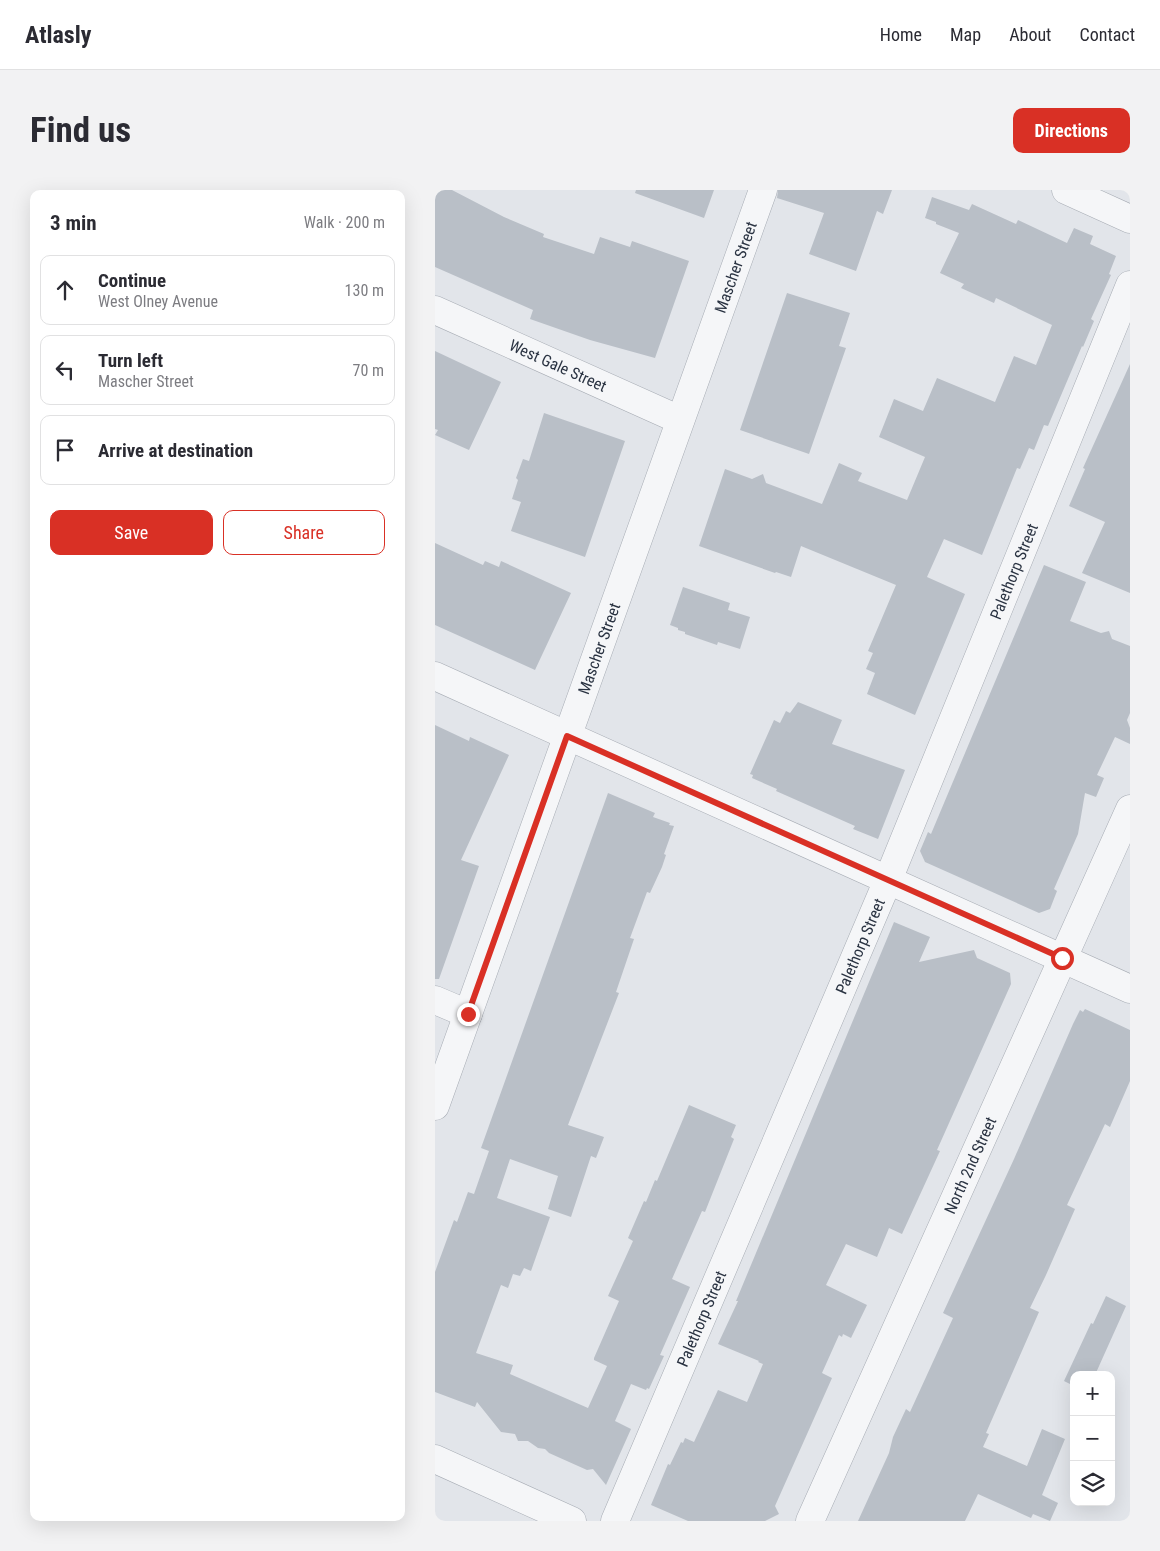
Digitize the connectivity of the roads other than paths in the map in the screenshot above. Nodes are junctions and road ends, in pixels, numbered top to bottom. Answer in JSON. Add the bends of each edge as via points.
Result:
{"nodes":[{"id":1,"x":763,"y":190,"type":"edge"},
{"id":2,"x":1066,"y":190,"type":"edge"},
{"id":3,"x":1130,"y":219,"type":"edge"},
{"id":4,"x":1130,"y":285,"type":"edge"},
{"id":5,"x":435,"y":310,"type":"edge"},
{"id":6,"x":680,"y":420,"type":"junction"},
{"id":7,"x":435,"y":676,"type":"edge"},
{"id":8,"x":567,"y":736,"type":"junction"},
{"id":9,"x":1130,"y":809,"type":"edge"},
{"id":10,"x":888,"y":880,"type":"junction"},
{"id":11,"x":1062,"y":958,"type":"junction"},
{"id":12,"x":1130,"y":989,"type":"edge"},
{"id":13,"x":435,"y":1000,"type":"edge"},
{"id":14,"x":468,"y":1014,"type":"junction"},
{"id":15,"x":435,"y":1106,"type":"edge"},
{"id":16,"x":435,"y":1459,"type":"edge"},
{"id":17,"x":572,"y":1521,"type":"edge"},
{"id":18,"x":615,"y":1521,"type":"edge"},
{"id":19,"x":810,"y":1521,"type":"edge"}],
"edges":[{"from":1,"to":6,"type":"street","name":"Mascher Street"},
{"from":2,"to":3,"type":"street"},
{"from":4,"to":10,"type":"street","name":"Palethorp Street"},
{"from":5,"to":6,"type":"street","name":"West Gale Street"},
{"from":6,"to":8,"type":"street","name":"Mascher Street"},
{"from":7,"to":8,"type":"street"},
{"from":8,"to":10,"type":"street"},
{"from":8,"to":14,"type":"street","name":"Mascher Street"},
{"from":9,"to":11,"type":"street","name":"North 2nd Street"},
{"from":10,"to":11,"type":"street"},
{"from":10,"to":18,"type":"street","name":"Palethorp Street"},
{"from":11,"to":12,"type":"street"},
{"from":11,"to":19,"type":"street","name":"North 2nd Street"},
{"from":13,"to":14,"type":"street"},
{"from":14,"to":15,"type":"street","name":"Mascher Street"},
{"from":16,"to":17,"type":"street"}]}
